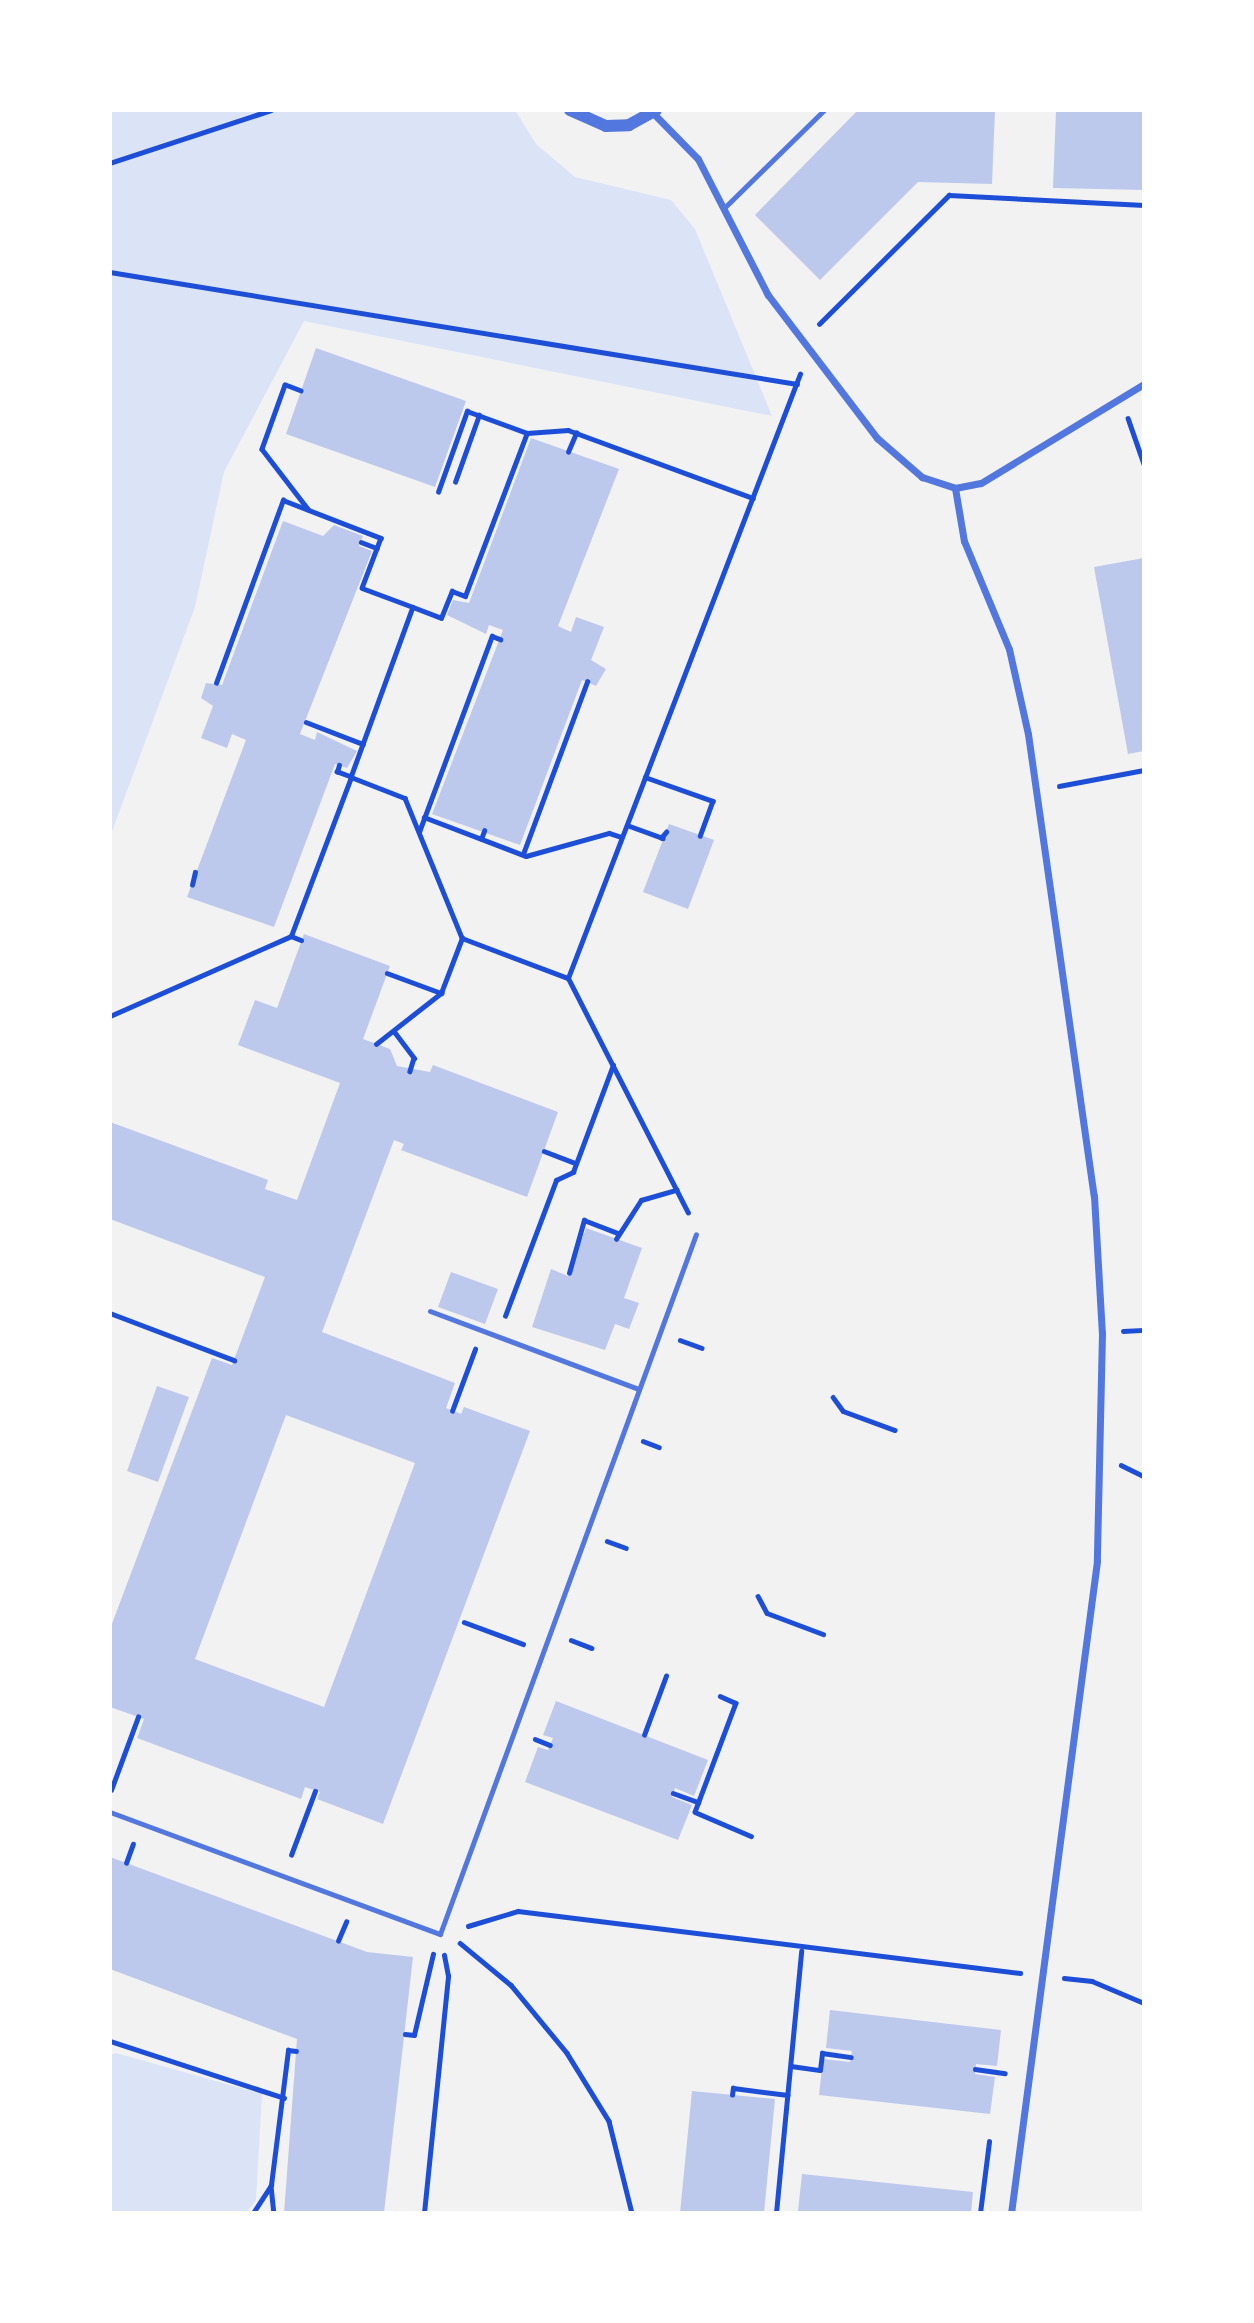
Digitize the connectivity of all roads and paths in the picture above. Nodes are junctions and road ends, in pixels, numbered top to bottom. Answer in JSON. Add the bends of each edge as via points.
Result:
{"nodes":[{"id":1,"x":271,"y":110,"type":"edge"},
{"id":2,"x":570,"y":110,"type":"edge"},
{"id":3,"x":824,"y":110,"type":"edge"},
{"id":4,"x":654,"y":112,"type":"edge"},
{"id":5,"x":110,"y":163,"type":"edge"},
{"id":6,"x":1144,"y":205,"type":"edge"},
{"id":7,"x":723,"y":208,"type":"junction"},
{"id":8,"x":110,"y":272,"type":"edge"},
{"id":9,"x":803,"y":340,"type":"junction"},
{"id":10,"x":810,"y":349,"type":"junction"},
{"id":11,"x":797,"y":384,"type":"junction"},
{"id":12,"x":1144,"y":384,"type":"edge"},
{"id":13,"x":301,"y":391,"type":"dead end"},
{"id":14,"x":1120,"y":394,"type":"junction"},
{"id":15,"x":479,"y":415,"type":"junction"},
{"id":16,"x":527,"y":433,"type":"junction"},
{"id":17,"x":576,"y":433,"type":"junction"},
{"id":18,"x":568,"y":452,"type":"dead end"},
{"id":19,"x":1144,"y":464,"type":"edge"},
{"id":20,"x":455,"y":482,"type":"dead end"},
{"id":21,"x":955,"y":488,"type":"junction"},
{"id":22,"x":438,"y":492,"type":"dead end"},
{"id":23,"x":752,"y":498,"type":"junction"},
{"id":24,"x":309,"y":510,"type":"junction"},
{"id":25,"x":361,"y":542,"type":"dead end"},
{"id":26,"x":377,"y":548,"type":"junction"},
{"id":27,"x":413,"y":607,"type":"junction"},
{"id":28,"x":500,"y":639,"type":"dead end"},
{"id":29,"x":587,"y":682,"type":"dead end"},
{"id":30,"x":216,"y":683,"type":"dead end"},
{"id":31,"x":306,"y":722,"type":"dead end"},
{"id":32,"x":363,"y":744,"type":"junction"},
{"id":33,"x":339,"y":765,"type":"dead end"},
{"id":34,"x":1144,"y":771,"type":"edge"},
{"id":35,"x":351,"y":777,"type":"junction"},
{"id":36,"x":645,"y":777,"type":"junction"},
{"id":37,"x":1036,"y":790,"type":"junction"},
{"id":38,"x":424,"y":817,"type":"junction"},
{"id":39,"x":627,"y":825,"type":"junction"},
{"id":40,"x":484,"y":831,"type":"dead end"},
{"id":41,"x":419,"y":832,"type":"junction"},
{"id":42,"x":666,"y":832,"type":"dead end"},
{"id":43,"x":700,"y":836,"type":"dead end"},
{"id":44,"x":621,"y":837,"type":"junction"},
{"id":45,"x":481,"y":839,"type":"junction"},
{"id":46,"x":523,"y":854,"type":"junction"},
{"id":47,"x":195,"y":872,"type":"dead end"},
{"id":48,"x":192,"y":885,"type":"dead end"},
{"id":49,"x":291,"y":936,"type":"junction"},
{"id":50,"x":462,"y":938,"type":"junction"},
{"id":51,"x":301,"y":940,"type":"dead end"},
{"id":52,"x":387,"y":973,"type":"dead end"},
{"id":53,"x":568,"y":978,"type":"junction"},
{"id":54,"x":441,"y":993,"type":"junction"},
{"id":55,"x":110,"y":1016,"type":"edge"},
{"id":56,"x":394,"y":1031,"type":"junction"},
{"id":57,"x":376,"y":1044,"type":"dead end"},
{"id":58,"x":613,"y":1065,"type":"junction"},
{"id":59,"x":410,"y":1070,"type":"dead end"},
{"id":60,"x":544,"y":1151,"type":"dead end"},
{"id":61,"x":576,"y":1163,"type":"junction"},
{"id":62,"x":677,"y":1190,"type":"junction"},
{"id":63,"x":696,"y":1234,"type":"joint"},
{"id":64,"x":569,"y":1273,"type":"dead end"},
{"id":65,"x":430,"y":1311,"type":"dead end"},
{"id":66,"x":110,"y":1313,"type":"edge"},
{"id":67,"x":482,"y":1331,"type":"junction"},
{"id":68,"x":497,"y":1336,"type":"junction"},
{"id":69,"x":234,"y":1360,"type":"dead end"},
{"id":70,"x":639,"y":1389,"type":"junction"},
{"id":71,"x":833,"y":1397,"type":"dead end"},
{"id":72,"x":452,"y":1411,"type":"dead end"},
{"id":73,"x":895,"y":1430,"type":"dead end"},
{"id":74,"x":758,"y":1596,"type":"dead end"},
{"id":75,"x":464,"y":1622,"type":"dead end"},
{"id":76,"x":823,"y":1634,"type":"dead end"},
{"id":77,"x":543,"y":1652,"type":"junction"},
{"id":78,"x":666,"y":1676,"type":"dead end"},
{"id":79,"x":720,"y":1696,"type":"dead end"},
{"id":80,"x":138,"y":1717,"type":"dead end"},
{"id":81,"x":644,"y":1735,"type":"dead end"},
{"id":82,"x":529,"y":1737,"type":"dead end"},
{"id":83,"x":550,"y":1745,"type":"dead end"},
{"id":84,"x":110,"y":1791,"type":"edge"},
{"id":85,"x":315,"y":1791,"type":"dead end"},
{"id":86,"x":673,"y":1793,"type":"dead end"},
{"id":87,"x":698,"y":1802,"type":"junction"},
{"id":88,"x":110,"y":1812,"type":"edge"},
{"id":89,"x":751,"y":1836,"type":"dead end"},
{"id":90,"x":284,"y":1876,"type":"junction"},
{"id":91,"x":440,"y":1934,"type":"junction"},
{"id":92,"x":802,"y":1951,"type":"junction"},
{"id":93,"x":448,"y":1976,"type":"dead end"},
{"id":94,"x":1045,"y":1977,"type":"junction"},
{"id":95,"x":1144,"y":2003,"type":"edge"},
{"id":96,"x":405,"y":2034,"type":"dead end"},
{"id":97,"x":110,"y":2041,"type":"edge"},
{"id":98,"x":296,"y":2051,"type":"dead end"},
{"id":99,"x":851,"y":2057,"type":"dead end"},
{"id":100,"x":791,"y":2067,"type":"junction"},
{"id":101,"x":975,"y":2069,"type":"dead end"},
{"id":102,"x":1004,"y":2084,"type":"dead end"},
{"id":103,"x":732,"y":2095,"type":"dead end"},
{"id":104,"x":788,"y":2095,"type":"junction"},
{"id":105,"x":284,"y":2098,"type":"junction"},
{"id":106,"x":998,"y":2131,"type":"dead end"},
{"id":107,"x":989,"y":2142,"type":"dead end"},
{"id":108,"x":997,"y":2143,"type":"dead end"},
{"id":109,"x":271,"y":2185,"type":"junction"},
{"id":110,"x":253,"y":2213,"type":"edge"},
{"id":111,"x":274,"y":2213,"type":"edge"},
{"id":112,"x":424,"y":2213,"type":"edge"},
{"id":113,"x":632,"y":2213,"type":"edge"},
{"id":114,"x":776,"y":2213,"type":"edge"},
{"id":115,"x":981,"y":2213,"type":"edge"},
{"id":116,"x":1011,"y":2213,"type":"edge"}],
"edges":[{"from":1,"to":5,"type":"path"},
{"from":2,"to":4,"type":"street","via":[[606,126]]},
{"from":3,"to":7,"type":"lane"},
{"from":4,"to":7,"type":"street","via":[[698,159]]},
{"from":6,"to":9,"type":"path","via":[[948,195]]},
{"from":7,"to":9,"type":"street","via":[[768,295]]},
{"from":8,"to":11,"type":"path"},
{"from":9,"to":10,"type":"street"},
{"from":10,"to":11,"type":"path"},
{"from":10,"to":21,"type":"street","via":[[877,439],[922,477]]},
{"from":11,"to":23,"type":"path"},
{"from":12,"to":14,"type":"street"},
{"from":13,"to":24,"type":"path","via":[[285,385],[262,449]]},
{"from":14,"to":19,"type":"path"},
{"from":14,"to":21,"type":"street","via":[[981,483]]},
{"from":15,"to":16,"type":"path"},
{"from":15,"to":20,"type":"path"},
{"from":15,"to":22,"type":"path","via":[[467,411]]},
{"from":16,"to":17,"type":"path"},
{"from":16,"to":27,"type":"path","via":[[464,599],[452,592],[441,618]]},
{"from":17,"to":18,"type":"path"},
{"from":17,"to":23,"type":"path"},
{"from":21,"to":37,"type":"street","via":[[964,541],[1009,649]]},
{"from":23,"to":36,"type":"path"},
{"from":24,"to":26,"type":"path","via":[[381,538]]},
{"from":24,"to":30,"type":"path","via":[[283,500]]},
{"from":25,"to":26,"type":"path"},
{"from":26,"to":27,"type":"path","via":[[362,588]]},
{"from":27,"to":32,"type":"path"},
{"from":28,"to":38,"type":"path","via":[[492,636]]},
{"from":29,"to":46,"type":"path"},
{"from":31,"to":32,"type":"path"},
{"from":32,"to":35,"type":"path"},
{"from":33,"to":35,"type":"path","via":[[337,772]]},
{"from":34,"to":37,"type":"path"},
{"from":35,"to":41,"type":"path","via":[[405,798]]},
{"from":35,"to":49,"type":"path"},
{"from":36,"to":39,"type":"path"},
{"from":36,"to":43,"type":"path","via":[[713,801]]},
{"from":37,"to":94,"type":"street","via":[[1094,1196],[1102,1333],[1097,1561]]},
{"from":38,"to":41,"type":"path"},
{"from":38,"to":45,"type":"path"},
{"from":39,"to":42,"type":"path","via":[[662,838]]},
{"from":39,"to":44,"type":"path"},
{"from":40,"to":45,"type":"path"},
{"from":41,"to":50,"type":"path"},
{"from":44,"to":46,"type":"path","via":[[610,833]]},
{"from":44,"to":53,"type":"path"},
{"from":45,"to":46,"type":"path"},
{"from":47,"to":48,"type":"path"},
{"from":49,"to":51,"type":"path"},
{"from":49,"to":55,"type":"path"},
{"from":50,"to":53,"type":"path"},
{"from":50,"to":54,"type":"path"},
{"from":52,"to":54,"type":"path"},
{"from":53,"to":58,"type":"path"},
{"from":54,"to":56,"type":"path"},
{"from":56,"to":57,"type":"path"},
{"from":56,"to":59,"type":"path","via":[[414,1058]]},
{"from":58,"to":61,"type":"path"},
{"from":58,"to":62,"type":"path"},
{"from":60,"to":61,"type":"path"},
{"from":61,"to":68,"type":"path","via":[[556,1180]]},
{"from":62,"to":63,"type":"path"},
{"from":62,"to":64,"type":"path","via":[[642,1200],[617,1236],[584,1220]]},
{"from":63,"to":70,"type":"lane"},
{"from":65,"to":67,"type":"lane"},
{"from":66,"to":69,"type":"path"},
{"from":67,"to":68,"type":"lane"},
{"from":67,"to":72,"type":"path"},
{"from":68,"to":70,"type":"lane"},
{"from":70,"to":77,"type":"lane"},
{"from":71,"to":73,"type":"path","via":[[843,1411]]},
{"from":74,"to":76,"type":"path","via":[[767,1613]]},
{"from":75,"to":77,"type":"path"},
{"from":77,"to":91,"type":"lane"},
{"from":78,"to":81,"type":"path"},
{"from":79,"to":87,"type":"path","via":[[736,1703]]},
{"from":80,"to":84,"type":"path"},
{"from":82,"to":83,"type":"path"},
{"from":85,"to":90,"type":"path"},
{"from":86,"to":87,"type":"path"},
{"from":87,"to":89,"type":"path","via":[[695,1812]]},
{"from":88,"to":90,"type":"lane"},
{"from":90,"to":91,"type":"lane"},
{"from":91,"to":92,"type":"path","via":[[518,1911]]},
{"from":91,"to":96,"type":"path","via":[[420,1991],[414,2035]]},
{"from":91,"to":113,"type":"path","via":[[478,1952],[567,2053],[609,2121]]},
{"from":92,"to":94,"type":"path"},
{"from":92,"to":100,"type":"path"},
{"from":93,"to":112,"type":"path"},
{"from":94,"to":95,"type":"path","via":[[1092,1981]]},
{"from":94,"to":116,"type":"street"},
{"from":97,"to":105,"type":"path"},
{"from":98,"to":105,"type":"path","via":[[288,2050]]},
{"from":99,"to":100,"type":"path","via":[[822,2053],[820,2070]]},
{"from":100,"to":104,"type":"path"},
{"from":101,"to":102,"type":"path","via":[[1005,2073]]},
{"from":103,"to":104,"type":"path","via":[[733,2088]]},
{"from":104,"to":114,"type":"path"},
{"from":105,"to":109,"type":"path"},
{"from":106,"to":108,"type":"path"},
{"from":107,"to":115,"type":"path"},
{"from":109,"to":110,"type":"path"},
{"from":109,"to":111,"type":"path"}]}
